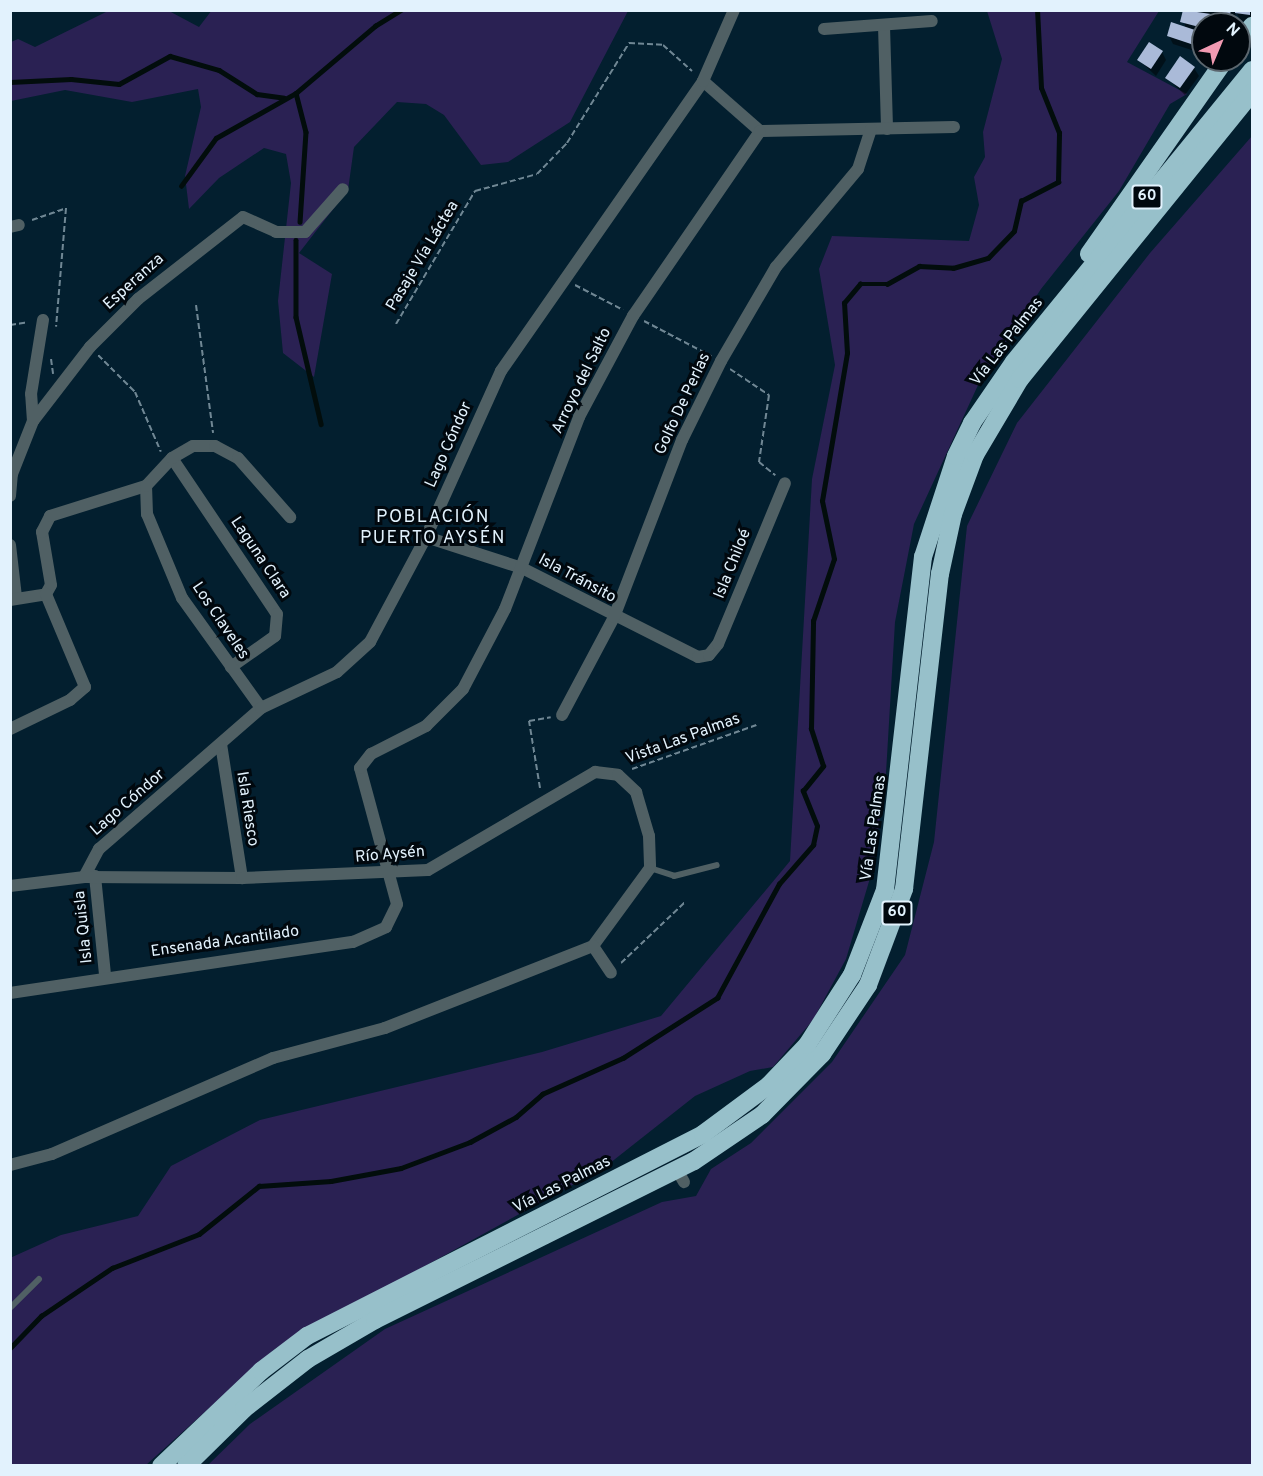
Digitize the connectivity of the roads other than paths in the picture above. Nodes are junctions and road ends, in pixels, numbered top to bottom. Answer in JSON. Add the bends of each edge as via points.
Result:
{"nodes":[{"id":1,"x":734,"y":10,"type":"edge"},
{"id":2,"x":932,"y":21,"type":"dead end"},
{"id":3,"x":884,"y":26,"type":"junction"},
{"id":4,"x":824,"y":29,"type":"dead end"},
{"id":5,"x":1252,"y":70,"type":"edge"},
{"id":6,"x":1217,"y":72,"type":"edge"},
{"id":7,"x":703,"y":81,"type":"junction"},
{"id":8,"x":1252,"y":93,"type":"edge"},
{"id":9,"x":954,"y":127,"type":"dead end"},
{"id":10,"x":870,"y":129,"type":"junction"},
{"id":11,"x":887,"y":129,"type":"junction"},
{"id":12,"x":760,"y":131,"type":"junction"},
{"id":13,"x":343,"y":189,"type":"dead end"},
{"id":14,"x":43,"y":320,"type":"road end"},
{"id":15,"x":1043,"y":327,"type":"junction"},
{"id":16,"x":33,"y":421,"type":"junction"},
{"id":17,"x":169,"y":460,"type":"junction"},
{"id":18,"x":784,"y":483,"type":"road end"},
{"id":19,"x":146,"y":486,"type":"junction"},
{"id":20,"x":10,"y":496,"type":"edge"},
{"id":21,"x":290,"y":517,"type":"dead end"},
{"id":22,"x":426,"y":537,"type":"junction"},
{"id":23,"x":10,"y":545,"type":"edge"},
{"id":24,"x":522,"y":568,"type":"junction"},
{"id":25,"x":46,"y":594,"type":"junction"},
{"id":26,"x":13,"y":598,"type":"edge"},
{"id":27,"x":614,"y":617,"type":"junction"},
{"id":28,"x":709,"y":655,"type":"joint"},
{"id":29,"x":231,"y":668,"type":"junction"},
{"id":30,"x":261,"y":708,"type":"junction"},
{"id":31,"x":562,"y":715,"type":"road end"},
{"id":32,"x":10,"y":729,"type":"edge"},
{"id":33,"x":221,"y":744,"type":"junction"},
{"id":34,"x":717,"y":865,"type":"dead end"},
{"id":35,"x":650,"y":868,"type":"junction"},
{"id":36,"x":390,"y":874,"type":"junction"},
{"id":37,"x":90,"y":876,"type":"junction"},
{"id":38,"x":242,"y":878,"type":"junction"},
{"id":39,"x":10,"y":886,"type":"edge"},
{"id":40,"x":593,"y":946,"type":"junction"},
{"id":41,"x":610,"y":973,"type":"road end"},
{"id":42,"x":105,"y":975,"type":"junction"},
{"id":43,"x":10,"y":993,"type":"edge"},
{"id":44,"x":10,"y":1165,"type":"edge"},
{"id":45,"x":39,"y":1279,"type":"dead end"},
{"id":46,"x":10,"y":1308,"type":"edge"},
{"id":47,"x":161,"y":1466,"type":"edge"},
{"id":48,"x":186,"y":1466,"type":"edge"}],
"edges":[{"from":1,"to":7,"type":"street","name":"Lago Cóndor"},
{"from":2,"to":3,"type":"street"},
{"from":3,"to":4,"type":"street"},
{"from":3,"to":11,"type":"street"},
{"from":5,"to":15,"type":"highway","name":"Vía Las Palmas","number":"60"},
{"from":6,"to":15,"type":"highway"},
{"from":7,"to":12,"type":"street"},
{"from":7,"to":22,"type":"street","name":"Lago Cóndor","via":[[501,371]]},
{"from":8,"to":48,"type":"highway","name":"Vía Las Palmas","number":"60","via":[[1020,379],[975,455],[953,513],[940,574],[909,866],[890,936],[868,985],[833,1040],[783,1096],[681,1176],[347,1335],[280,1378]]},
{"from":9,"to":11,"type":"street"},
{"from":10,"to":11,"type":"street"},
{"from":10,"to":12,"type":"street"},
{"from":10,"to":27,"type":"street","name":"Golfo De Perlas","via":[[858,169],[776,267],[721,361],[682,440]]},
{"from":12,"to":24,"type":"street","name":"Arroyo del Salto","via":[[633,316],[579,417]]},
{"from":13,"to":16,"type":"street","name":"Esperanza","via":[[305,232],[276,232],[243,217],[229,224],[90,347]]},
{"from":14,"to":16,"type":"street","via":[[31,394]]},
{"from":15,"to":47,"type":"highway","name":"Vía Las Palmas","number":"60","via":[[972,423],[943,489],[923,557],[885,891],[852,975],[807,1046],[769,1085],[703,1134],[307,1336],[261,1371]]},
{"from":16,"to":20,"type":"street","name":"Esperanza","via":[[12,474]]},
{"from":17,"to":19,"type":"street"},
{"from":17,"to":21,"type":"street","via":[[193,446],[215,446],[238,458]]},
{"from":17,"to":29,"type":"street","name":"Laguna Clara","via":[[277,614],[275,636]]},
{"from":18,"to":28,"type":"street","name":"Isla Chiloé"},
{"from":19,"to":25,"type":"street","via":[[44,522],[52,574]]},
{"from":19,"to":29,"type":"street","name":"Los Claveles","via":[[147,514],[182,598]]},
{"from":22,"to":24,"type":"street","name":"Isla Tránsito"},
{"from":22,"to":30,"type":"street","name":"Lago Cóndor","via":[[358,656]]},
{"from":23,"to":26,"type":"street"},
{"from":24,"to":27,"type":"street","name":"Isla Tránsito"},
{"from":24,"to":36,"type":"street","name":"Arroyo del Salto","via":[[463,689],[426,726],[371,754],[360,768]]},
{"from":25,"to":26,"type":"street"},
{"from":25,"to":32,"type":"street","via":[[85,687],[70,700]]},
{"from":27,"to":28,"type":"street","name":"Isla Tránsito","via":[[698,657]]},
{"from":27,"to":31,"type":"street","name":"Golfo De Perlas"},
{"from":29,"to":30,"type":"street","name":"Los Claveles"},
{"from":30,"to":33,"type":"street","name":"Lago Cóndor"},
{"from":33,"to":37,"type":"street","name":"Lago Cóndor","via":[[99,849]]},
{"from":33,"to":38,"type":"street","name":"Isla Riesco"},
{"from":34,"to":35,"type":"lane","via":[[674,876]]},
{"from":35,"to":36,"type":"street","name":"Río Aysén","via":[[649,836],[636,792],[618,775],[595,772],[542,800],[454,859],[428,870]]},
{"from":35,"to":40,"type":"street"},
{"from":36,"to":38,"type":"street","name":"Río Aysén"},
{"from":36,"to":42,"type":"street","name":"Ensenada Acantilado","via":[[394,917],[375,935]]},
{"from":37,"to":38,"type":"street","name":"Río Aysén"},
{"from":37,"to":39,"type":"street","name":"Río Aysén"},
{"from":37,"to":42,"type":"street","name":"Isla Quisla"},
{"from":40,"to":41,"type":"street"},
{"from":40,"to":44,"type":"street","via":[[385,1028],[273,1058],[52,1154]]},
{"from":42,"to":43,"type":"street","name":"Ensenada Acantilado"},
{"from":45,"to":46,"type":"lane"}]}
